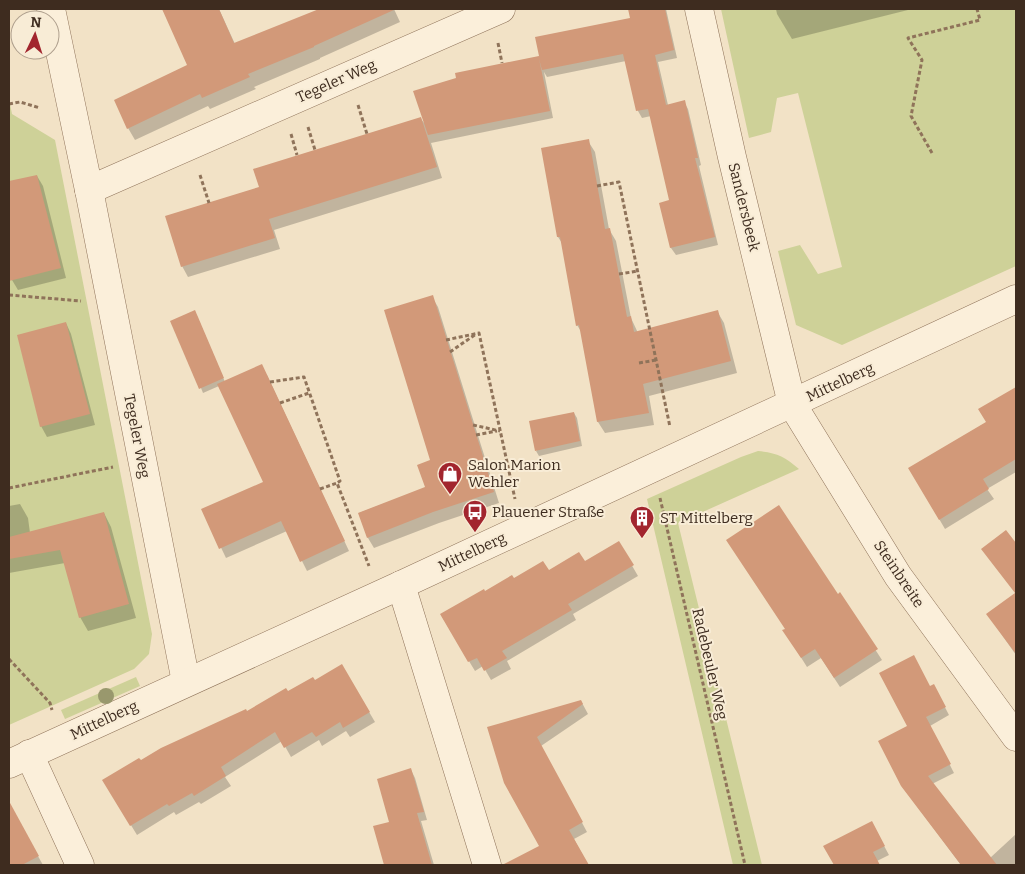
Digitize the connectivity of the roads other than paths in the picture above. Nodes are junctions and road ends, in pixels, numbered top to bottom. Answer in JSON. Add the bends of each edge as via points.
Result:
{"nodes":[{"id":1,"x":51,"y":9,"type":"edge"},
{"id":2,"x":501,"y":9,"type":"edge"},
{"id":3,"x":698,"y":9,"type":"edge"},
{"id":4,"x":89,"y":190,"type":"junction"},
{"id":5,"x":1016,"y":299,"type":"edge"},
{"id":6,"x":792,"y":404,"type":"junction"},
{"id":7,"x":391,"y":590,"type":"junction"},
{"id":8,"x":186,"y":682,"type":"junction"},
{"id":9,"x":1016,"y":737,"type":"edge"},
{"id":10,"x":19,"y":759,"type":"edge"},
{"id":11,"x":80,"y":865,"type":"edge"},
{"id":12,"x":487,"y":865,"type":"edge"}],
"edges":[{"from":1,"to":4,"type":"street","name":"Tegeler Weg"},
{"from":2,"to":4,"type":"street","name":"Tegeler Weg"},
{"from":3,"to":6,"type":"street","name":"Sandersbeek"},
{"from":4,"to":8,"type":"street","name":"Tegeler Weg"},
{"from":5,"to":6,"type":"street","name":"Mittelberg"},
{"from":6,"to":7,"type":"street","name":"Mittelberg"},
{"from":6,"to":9,"type":"street","name":"Steinbreite","via":[[898,576]]},
{"from":7,"to":8,"type":"street","name":"Mittelberg"},
{"from":7,"to":12,"type":"street"},
{"from":8,"to":10,"type":"street","name":"Mittelberg"},
{"from":10,"to":11,"type":"street"}]}
